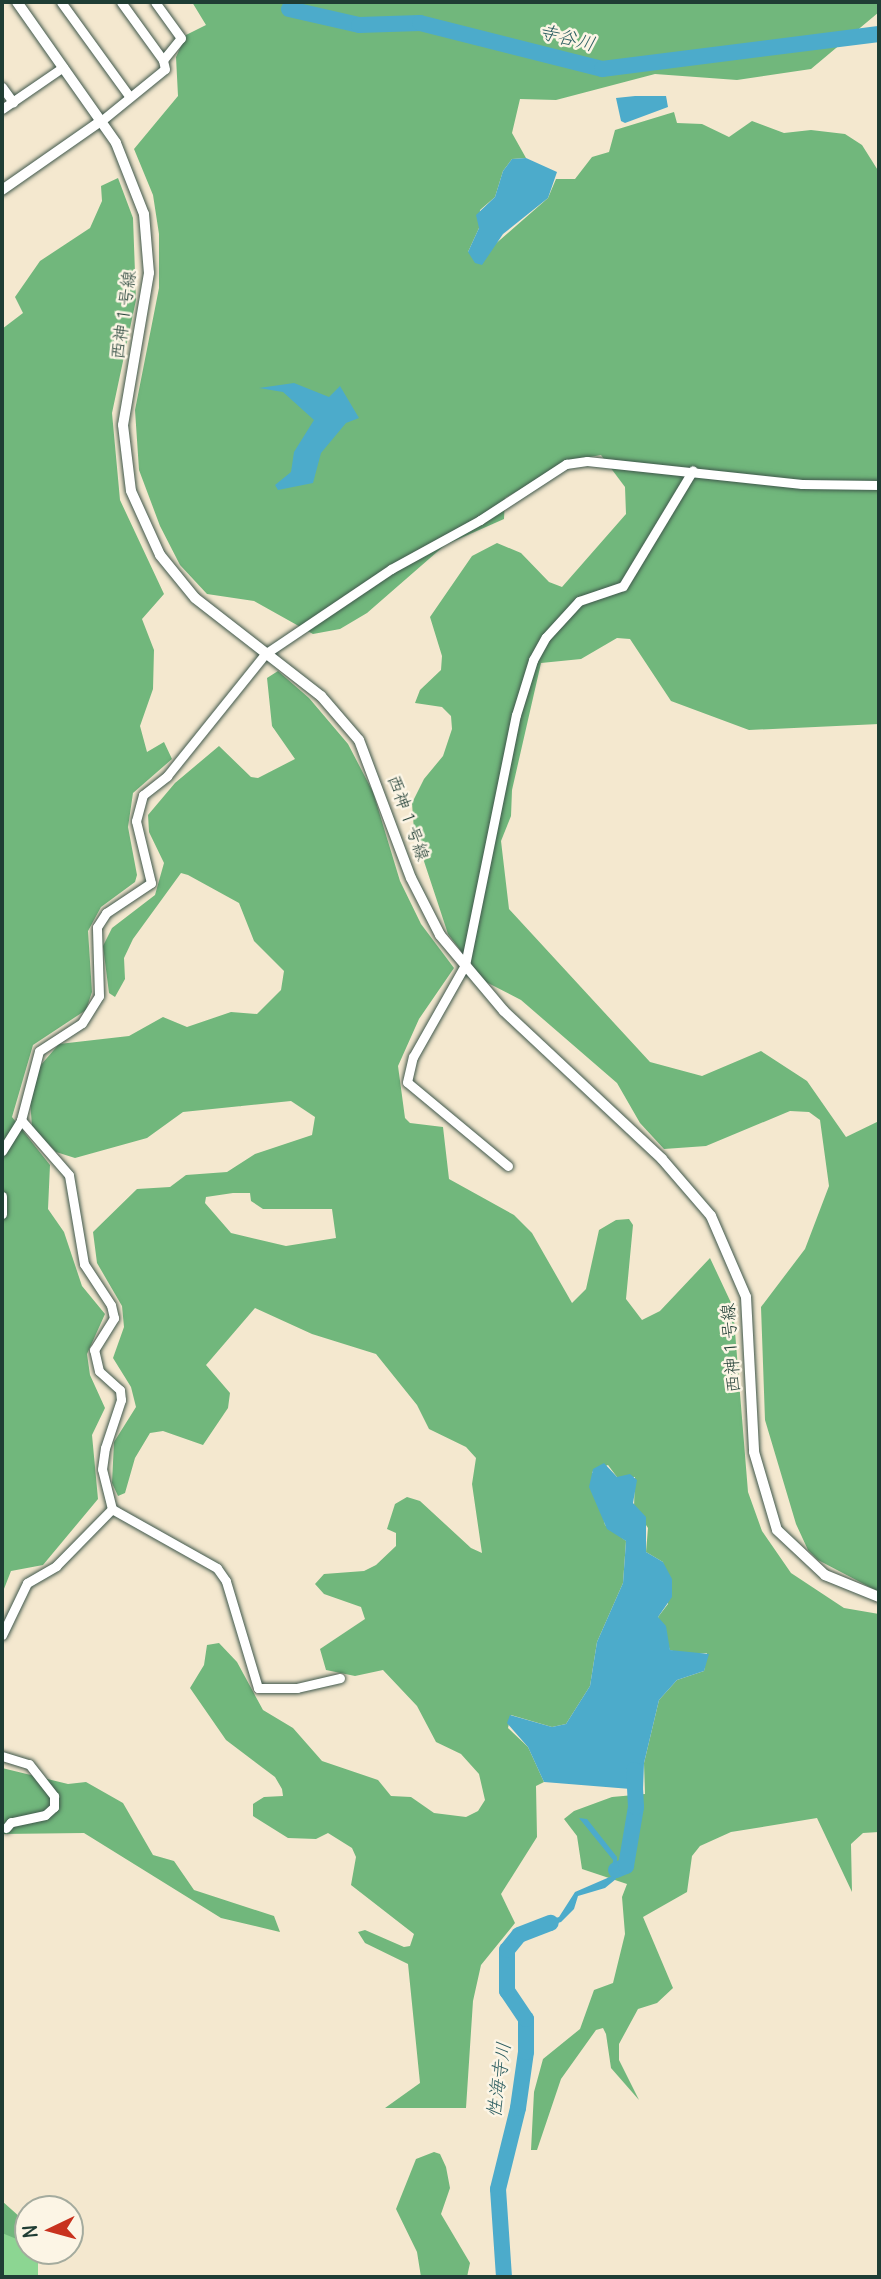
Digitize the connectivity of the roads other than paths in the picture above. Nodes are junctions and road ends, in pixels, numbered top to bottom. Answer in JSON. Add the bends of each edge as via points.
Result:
{"nodes":[{"id":1,"x":17,"y":2,"type":"edge"},
{"id":2,"x":61,"y":2,"type":"edge"},
{"id":3,"x":121,"y":2,"type":"edge"},
{"id":4,"x":155,"y":2,"type":"edge"},
{"id":5,"x":163,"y":60,"type":"junction"},
{"id":6,"x":63,"y":66,"type":"junction"},
{"id":7,"x":2,"y":87,"type":"edge"},
{"id":8,"x":129,"y":96,"type":"junction"},
{"id":9,"x":13,"y":102,"type":"junction"},
{"id":10,"x":2,"y":109,"type":"edge"},
{"id":11,"x":101,"y":121,"type":"junction"},
{"id":12,"x":2,"y":190,"type":"edge"},
{"id":13,"x":693,"y":470,"type":"junction"},
{"id":14,"x":879,"y":485,"type":"edge"},
{"id":15,"x":265,"y":654,"type":"junction"},
{"id":16,"x":466,"y":965,"type":"junction"},
{"id":17,"x":21,"y":1120,"type":"junction"},
{"id":18,"x":2,"y":1151,"type":"edge"},
{"id":19,"x":508,"y":1166,"type":"dead end"},
{"id":20,"x":2,"y":1196,"type":"edge"},
{"id":21,"x":2,"y":1214,"type":"edge"},
{"id":22,"x":112,"y":1509,"type":"junction"},
{"id":23,"x":879,"y":1597,"type":"edge"},
{"id":24,"x":2,"y":1635,"type":"edge"},
{"id":25,"x":340,"y":1678,"type":"dead end"},
{"id":26,"x":2,"y":1756,"type":"edge"},
{"id":27,"x":6,"y":1828,"type":"dead end"}],
"edges":[{"from":1,"to":6,"type":"street","name":"西神１号線"},
{"from":2,"to":8,"type":"street"},
{"from":3,"to":5,"type":"street"},
{"from":4,"to":5,"type":"street","via":[[181,38]]},
{"from":5,"to":8,"type":"street","via":[[165,69]]},
{"from":6,"to":9,"type":"street"},
{"from":6,"to":11,"type":"street","name":"西神１号線"},
{"from":7,"to":9,"type":"street"},
{"from":8,"to":11,"type":"street"},
{"from":9,"to":10,"type":"street"},
{"from":11,"to":12,"type":"street"},
{"from":11,"to":15,"type":"street","name":"西神１号線","via":[[129,169],[148,235],[149,273],[122,425],[131,491],[160,555],[195,598]]},
{"from":13,"to":14,"type":"street","via":[[802,484]]},
{"from":13,"to":15,"type":"street","via":[[587,461],[566,464],[480,520],[391,569]]},
{"from":13,"to":16,"type":"street","via":[[623,586],[579,601],[546,637],[533,660],[516,715]]},
{"from":15,"to":16,"type":"street","name":"西神１号線","via":[[321,696],[359,740],[411,878],[440,935]]},
{"from":15,"to":17,"type":"street","via":[[167,776],[143,794],[136,821],[151,883],[106,913],[97,928],[99,996],[82,1023],[39,1051]]},
{"from":16,"to":19,"type":"street","via":[[413,1057],[407,1082]]},
{"from":16,"to":23,"type":"street","name":"西神１号線","via":[[504,1011],[662,1159],[711,1216],[746,1297],[754,1452],[777,1530],[825,1575]]},
{"from":17,"to":18,"type":"street"},
{"from":17,"to":22,"type":"street","via":[[69,1174],[84,1264],[111,1305],[114,1318],[94,1350],[95,1364],[120,1390],[102,1469]]},
{"from":20,"to":21,"type":"street"},
{"from":22,"to":24,"type":"street","via":[[56,1566],[27,1583]]},
{"from":22,"to":25,"type":"street","via":[[217,1568],[226,1581],[258,1688],[297,1688]]},
{"from":26,"to":27,"type":"street","via":[[29,1765],[54,1796],[54,1807],[45,1815],[11,1822]]}]}
